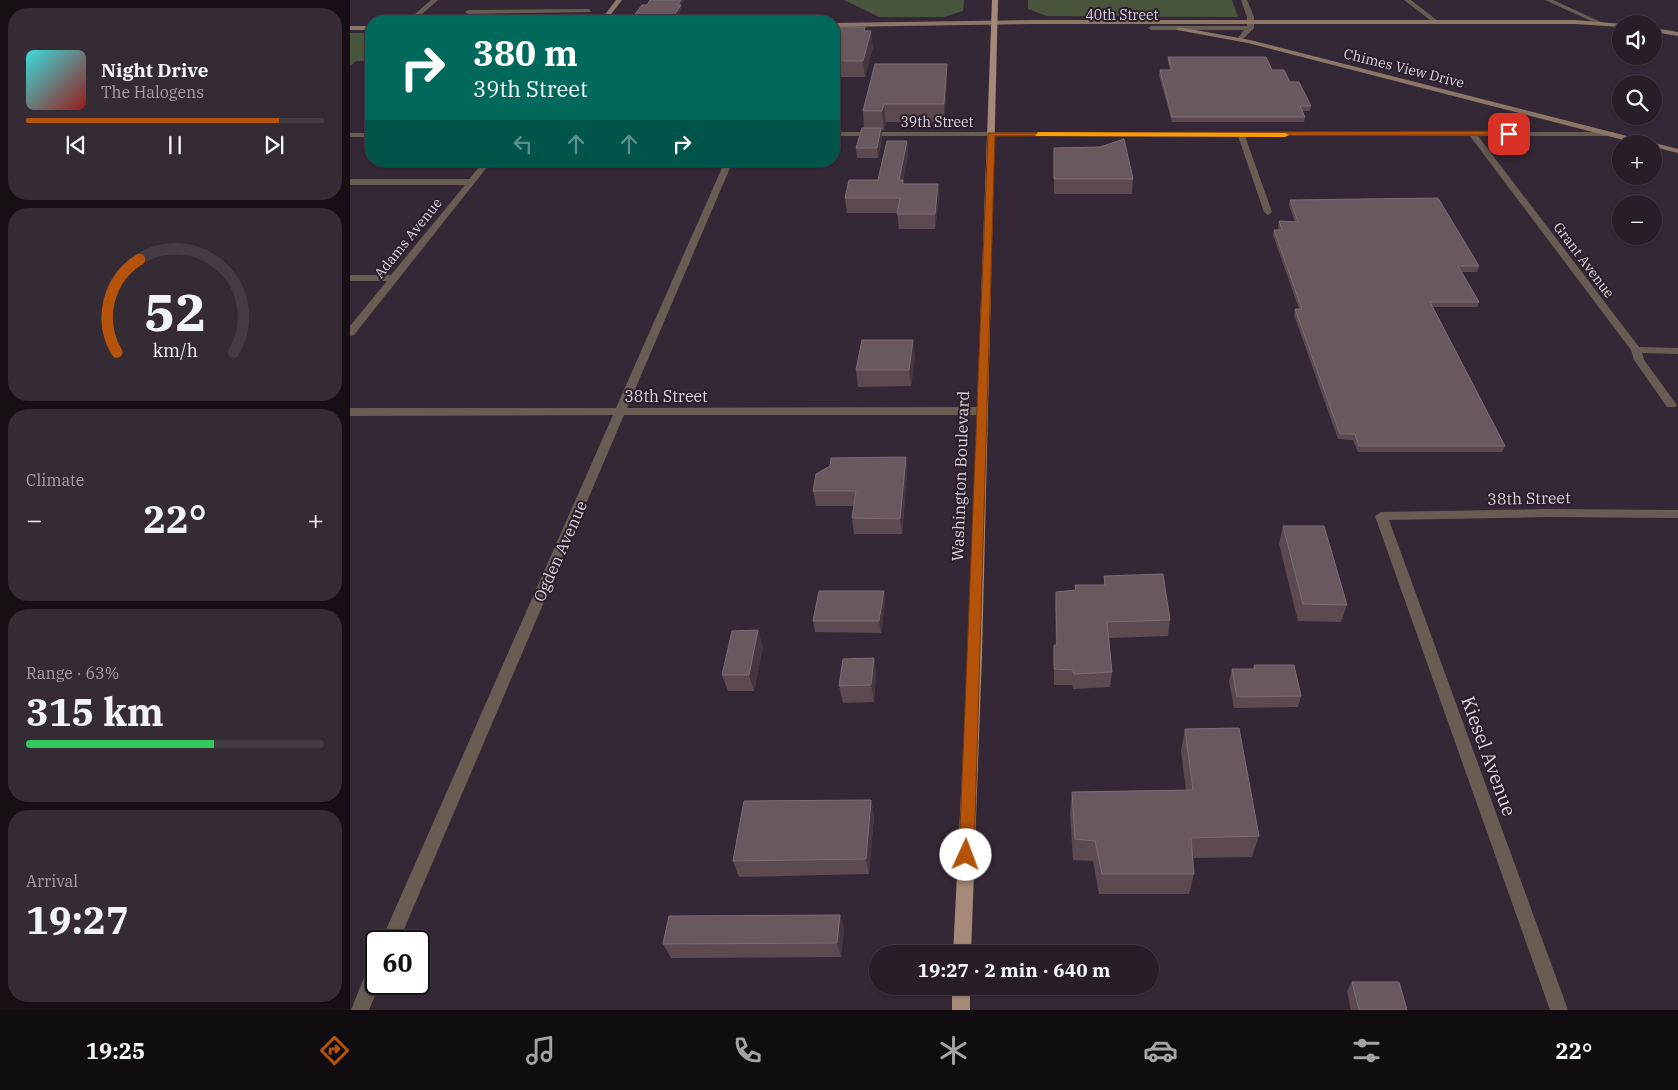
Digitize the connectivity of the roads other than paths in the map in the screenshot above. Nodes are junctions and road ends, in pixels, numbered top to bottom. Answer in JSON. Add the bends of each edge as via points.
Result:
{"nodes":[{"id":1,"x":435,"y":0,"type":"edge"},
{"id":2,"x":619,"y":0,"type":"edge"},
{"id":3,"x":995,"y":0,"type":"edge"},
{"id":4,"x":1244,"y":0,"type":"edge"},
{"id":5,"x":1408,"y":0,"type":"edge"},
{"id":6,"x":1548,"y":0,"type":"edge"},
{"id":7,"x":503,"y":6,"type":"dead end"},
{"id":8,"x":589,"y":11,"type":"dead end"},
{"id":9,"x":468,"y":12,"type":"dead end"},
{"id":10,"x":498,"y":12,"type":"junction"},
{"id":11,"x":417,"y":15,"type":"edge"},
{"id":12,"x":608,"y":15,"type":"edge"},
{"id":13,"x":1436,"y":22,"type":"junction"},
{"id":14,"x":1600,"y":23,"type":"junction"},
{"id":15,"x":994,"y":24,"type":"junction"},
{"id":16,"x":1612,"y":24,"type":"edge"},
{"id":17,"x":840,"y":25,"type":"edge"},
{"id":18,"x":1251,"y":26,"type":"junction"},
{"id":19,"x":350,"y":28,"type":"edge"},
{"id":20,"x":365,"y":28,"type":"edge"},
{"id":21,"x":1151,"y":28,"type":"junction"},
{"id":22,"x":1662,"y":31,"type":"edge"},
{"id":23,"x":1678,"y":34,"type":"edge"},
{"id":24,"x":1240,"y":39,"type":"junction"},
{"id":25,"x":840,"y":134,"type":"edge"},
{"id":26,"x":991,"y":134,"type":"junction"},
{"id":27,"x":1472,"y":134,"type":"junction"},
{"id":28,"x":1610,"y":134,"type":"junction"},
{"id":29,"x":350,"y":135,"type":"edge"},
{"id":30,"x":365,"y":135,"type":"edge"},
{"id":31,"x":1241,"y":135,"type":"junction"},
{"id":32,"x":1614,"y":135,"type":"edge"},
{"id":33,"x":1662,"y":147,"type":"edge"},
{"id":34,"x":1678,"y":151,"type":"edge"},
{"id":35,"x":483,"y":167,"type":"edge"},
{"id":36,"x":726,"y":167,"type":"edge"},
{"id":37,"x":350,"y":182,"type":"edge"},
{"id":38,"x":470,"y":182,"type":"junction"},
{"id":39,"x":1268,"y":212,"type":"dead end"},
{"id":40,"x":350,"y":278,"type":"edge"},
{"id":41,"x":394,"y":278,"type":"junction"},
{"id":42,"x":350,"y":333,"type":"edge"},
{"id":43,"x":1636,"y":350,"type":"junction"},
{"id":44,"x":1678,"y":351,"type":"edge"},
{"id":45,"x":1671,"y":405,"type":"dead end"},
{"id":46,"x":982,"y":411,"type":"junction"},
{"id":47,"x":350,"y":412,"type":"edge"},
{"id":48,"x":621,"y":412,"type":"junction"},
{"id":49,"x":1678,"y":514,"type":"edge"},
{"id":50,"x":1381,"y":516,"type":"joint"},
{"id":51,"x":395,"y":930,"type":"edge"},
{"id":52,"x":962,"y":945,"type":"edge"},
{"id":53,"x":366,"y":995,"type":"edge"},
{"id":54,"x":961,"y":995,"type":"edge"},
{"id":55,"x":360,"y":1010,"type":"edge"},
{"id":56,"x":961,"y":1010,"type":"edge"},
{"id":57,"x":1559,"y":1010,"type":"edge"}],
"edges":[{"from":1,"to":11,"type":"street"},
{"from":2,"to":12,"type":"main road"},
{"from":3,"to":15,"type":"main road","name":"Washington Boulevard"},
{"from":4,"to":18,"type":"street"},
{"from":5,"to":13,"type":"street"},
{"from":6,"to":14,"type":"street"},
{"from":7,"to":10,"type":"street"},
{"from":8,"to":10,"type":"street","via":[[571,8]]},
{"from":9,"to":10,"type":"street"},
{"from":13,"to":14,"type":"main road","name":"40th Street"},
{"from":13,"to":18,"type":"main road","name":"40th Street"},
{"from":14,"to":16,"type":"main road","name":"40th Street"},
{"from":15,"to":17,"type":"main road","name":"40th Street"},
{"from":15,"to":18,"type":"main road","name":"40th Street"},
{"from":15,"to":21,"type":"main road","name":"40th Street","via":[[1022,28]]},
{"from":15,"to":26,"type":"main road","name":"Washington Boulevard"},
{"from":18,"to":21,"type":"street","name":"40th Street"},
{"from":18,"to":24,"type":"street"},
{"from":19,"to":20,"type":"main road"},
{"from":21,"to":24,"type":"main road","name":"Chimes View Drive"},
{"from":22,"to":23,"type":"main road"},
{"from":24,"to":28,"type":"main road","name":"Chimes View Drive"},
{"from":25,"to":26,"type":"street","name":"39th Street"},
{"from":26,"to":31,"type":"street","name":"39th Street"},
{"from":26,"to":46,"type":"main road","name":"Washington Boulevard"},
{"from":27,"to":28,"type":"street","name":"39th Street"},
{"from":27,"to":31,"type":"street","name":"39th Street"},
{"from":27,"to":43,"type":"street","name":"Grant Avenue"},
{"from":28,"to":32,"type":"main road","name":"Chimes View Drive"},
{"from":29,"to":30,"type":"street"},
{"from":31,"to":39,"type":"street"},
{"from":33,"to":34,"type":"main road"},
{"from":35,"to":38,"type":"street","name":"Adams Avenue"},
{"from":36,"to":48,"type":"street","name":"Ogden Avenue"},
{"from":37,"to":38,"type":"street"},
{"from":38,"to":41,"type":"street","name":"Adams Avenue"},
{"from":40,"to":41,"type":"street"},
{"from":41,"to":42,"type":"street","name":"Adams Avenue"},
{"from":43,"to":44,"type":"street"},
{"from":43,"to":45,"type":"street","name":"Grant Avenue","via":[[1639,360]]},
{"from":46,"to":48,"type":"street","name":"38th Street"},
{"from":46,"to":52,"type":"main road","name":"Washington Boulevard"},
{"from":47,"to":48,"type":"street","name":"38th Street"},
{"from":48,"to":51,"type":"street","name":"Ogden Avenue"},
{"from":49,"to":50,"type":"street","name":"38th Street"},
{"from":50,"to":57,"type":"street","name":"Kiesel Avenue"},
{"from":53,"to":55,"type":"street"},
{"from":54,"to":56,"type":"main road"}]}
